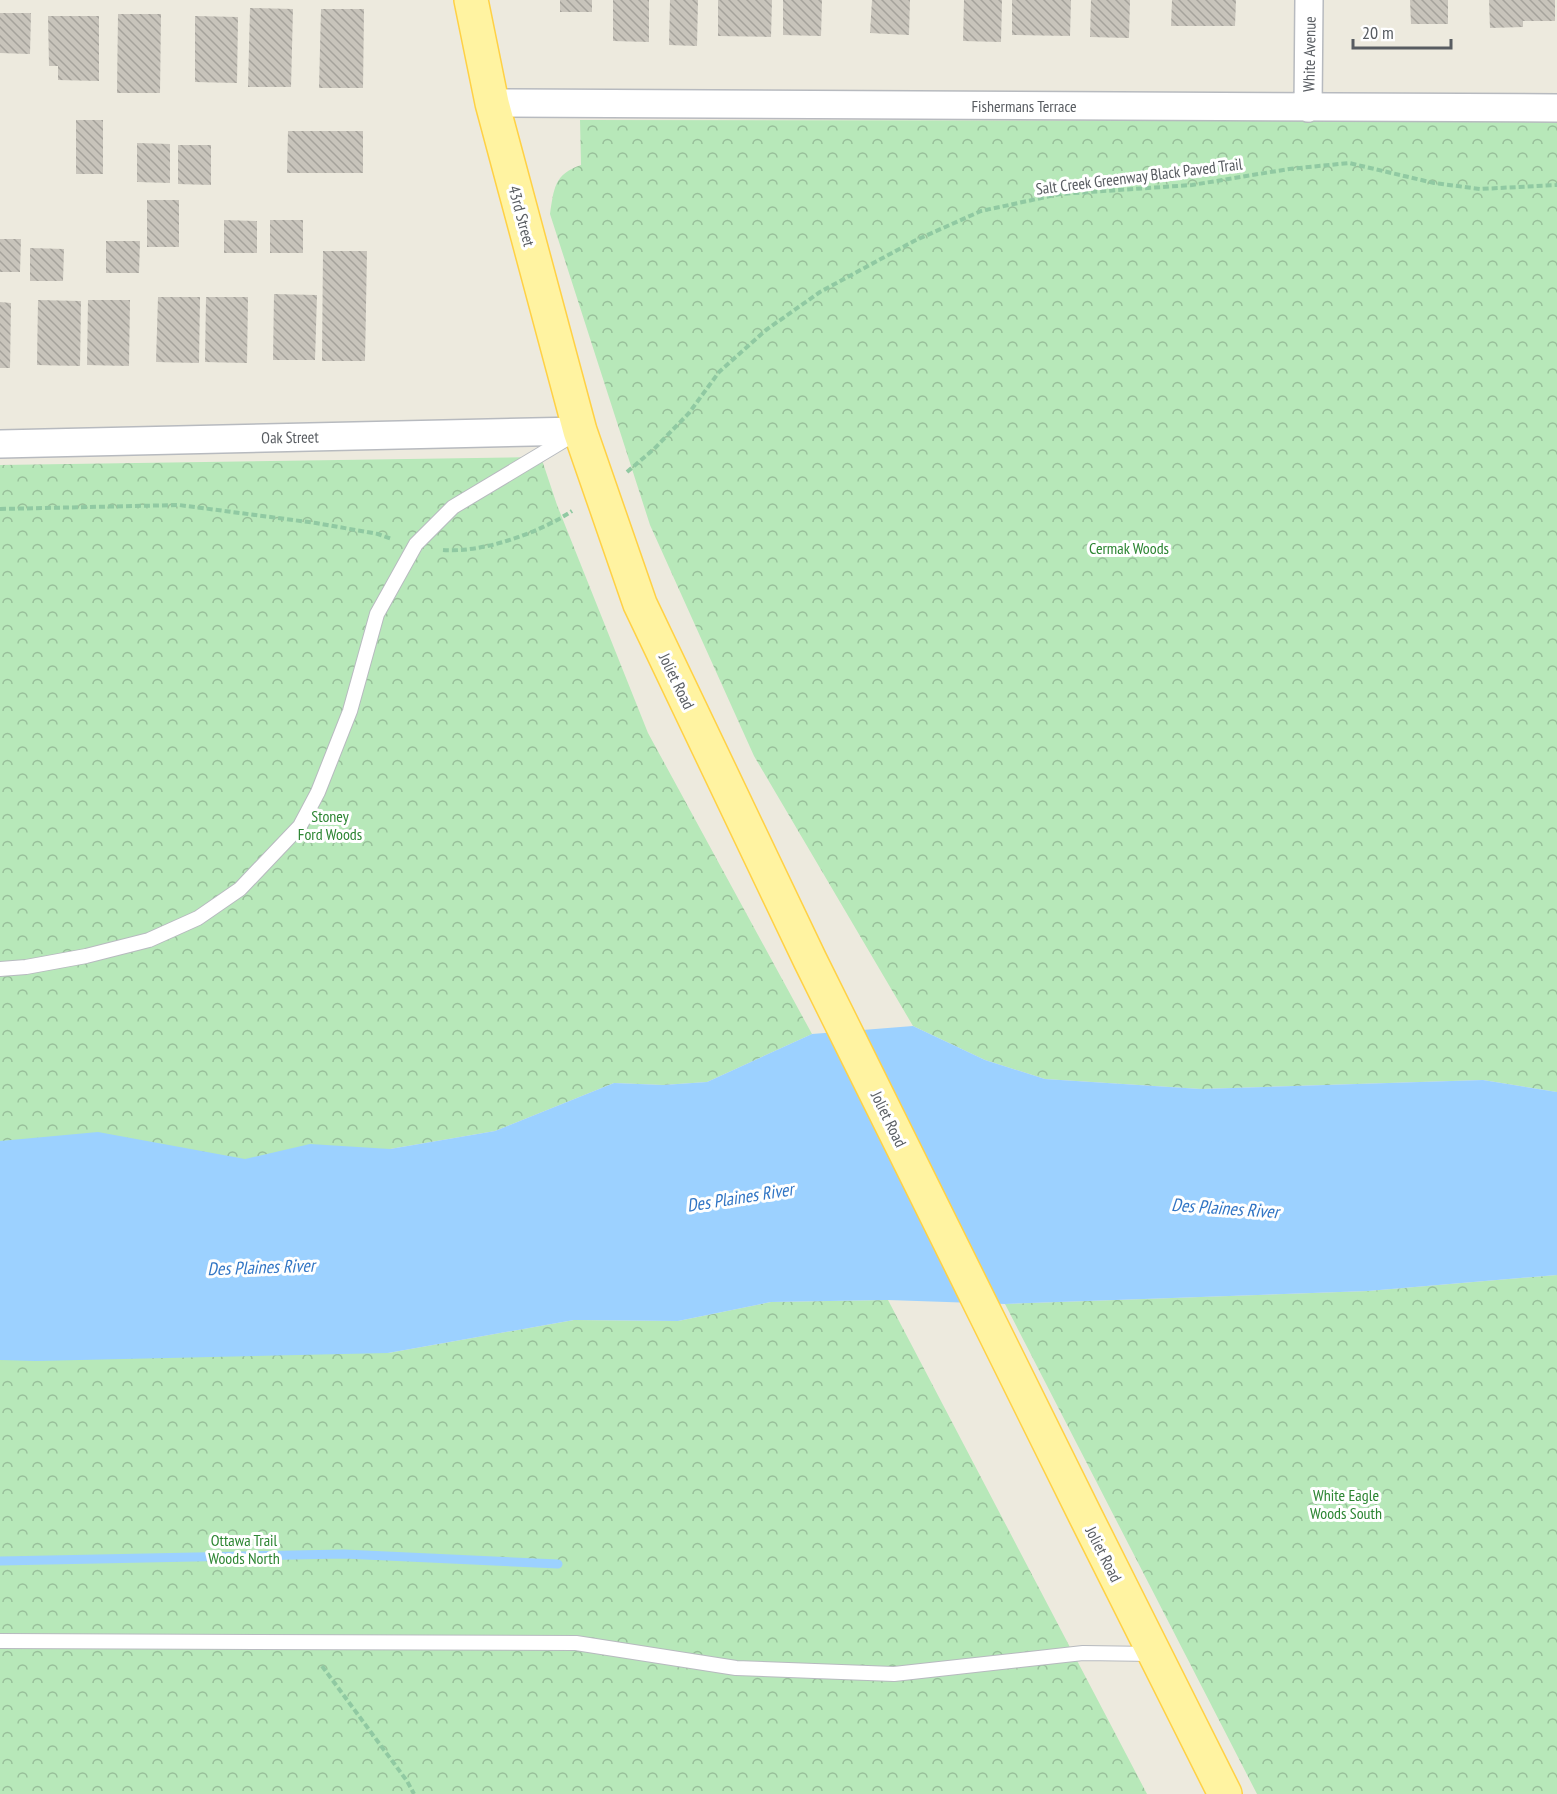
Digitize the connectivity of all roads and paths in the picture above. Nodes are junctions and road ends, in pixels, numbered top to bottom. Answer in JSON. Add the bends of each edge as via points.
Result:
{"nodes":[{"id":1,"x":471,"y":0,"type":"edge"},
{"id":2,"x":1309,"y":0,"type":"edge"},
{"id":3,"x":492,"y":103,"type":"junction"},
{"id":4,"x":1308,"y":108,"type":"junction"},
{"id":5,"x":1557,"y":108,"type":"edge"},
{"id":6,"x":1557,"y":184,"type":"edge"},
{"id":7,"x":580,"y":431,"type":"junction"},
{"id":8,"x":0,"y":444,"type":"edge"},
{"id":9,"x":633,"y":468,"type":"dead end"},
{"id":10,"x":0,"y":508,"type":"edge"},
{"id":11,"x":562,"y":517,"type":"dead end"},
{"id":12,"x":397,"y":540,"type":"dead end"},
{"id":13,"x":436,"y":550,"type":"dead end"},
{"id":14,"x":0,"y":969,"type":"edge"},
{"id":15,"x":0,"y":1641,"type":"edge"},
{"id":16,"x":303,"y":1642,"type":"junction"},
{"id":17,"x":1155,"y":1654,"type":"junction"},
{"id":18,"x":414,"y":1794,"type":"edge"},
{"id":19,"x":1225,"y":1794,"type":"edge"}],
"edges":[{"from":1,"to":3,"type":"main road","name":"43rd Street"},
{"from":2,"to":4,"type":"street","name":"White Avenue"},
{"from":3,"to":4,"type":"street","name":"Fishermans Terrace"},
{"from":3,"to":7,"type":"main road","name":"43rd Street"},
{"from":4,"to":5,"type":"street","name":"Fishermans Terrace"},
{"from":6,"to":9,"type":"path","name":"Salt Creek Greenway Black Paved Trail","via":[[1480,189],[1349,164],[1192,184],[1060,194],[981,211],[914,241],[820,292],[766,330],[719,372],[689,413]]},
{"from":7,"to":8,"type":"street","name":"Oak Street"},
{"from":7,"to":14,"type":"lane","via":[[453,507],[416,544],[377,614],[350,711],[318,792],[300,826],[240,889],[198,918],[149,940],[86,956]]},
{"from":7,"to":17,"type":"main road","name":"Joliet Road","via":[[640,604],[810,960]]},
{"from":10,"to":12,"type":"path","via":[[179,506],[316,523]]},
{"from":11,"to":13,"type":"path","via":[[519,537],[461,551]]},
{"from":15,"to":16,"type":"lane"},
{"from":16,"to":17,"type":"lane","via":[[576,1643],[736,1668],[894,1674],[1083,1653]]},
{"from":16,"to":18,"type":"path"},
{"from":17,"to":19,"type":"main road","name":"Joliet Road"}]}
